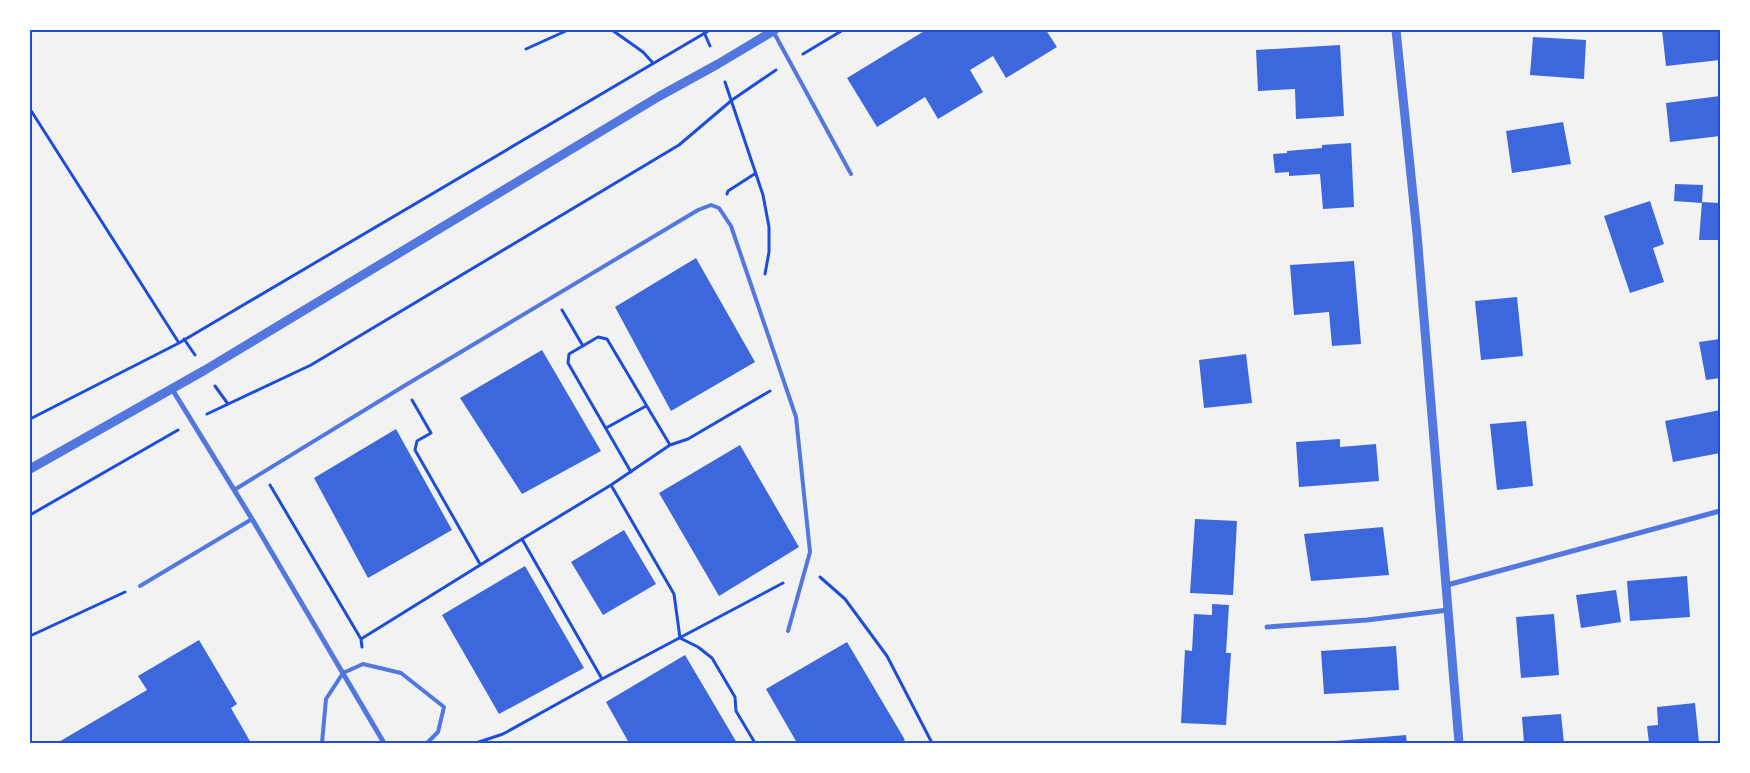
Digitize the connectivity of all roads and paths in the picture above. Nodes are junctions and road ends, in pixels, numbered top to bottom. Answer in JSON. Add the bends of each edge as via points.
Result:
{"nodes":[{"id":1,"x":568,"y":30,"type":"edge"},
{"id":2,"x":612,"y":30,"type":"edge"},
{"id":3,"x":710,"y":30,"type":"edge"},
{"id":4,"x":843,"y":30,"type":"edge"},
{"id":5,"x":1396,"y":30,"type":"edge"},
{"id":6,"x":774,"y":31,"type":"edge"},
{"id":7,"x":704,"y":32,"type":"edge"},
{"id":8,"x":526,"y":48,"type":"dead end"},
{"id":9,"x":790,"y":61,"type":"junction"},
{"id":10,"x":653,"y":63,"type":"junction"},
{"id":11,"x":718,"y":64,"type":"junction"},
{"id":12,"x":732,"y":100,"type":"junction"},
{"id":13,"x":30,"y":109,"type":"edge"},
{"id":14,"x":756,"y":173,"type":"junction"},
{"id":15,"x":851,"y":174,"type":"dead end"},
{"id":16,"x":719,"y":208,"type":"junction"},
{"id":17,"x":755,"y":292,"type":"junction"},
{"id":18,"x":554,"y":296,"type":"junction"},
{"id":19,"x":179,"y":343,"type":"junction"},
{"id":20,"x":583,"y":346,"type":"junction"},
{"id":21,"x":785,"y":382,"type":"junction"},
{"id":22,"x":404,"y":386,"type":"junction"},
{"id":23,"x":172,"y":389,"type":"junction"},
{"id":24,"x":646,"y":406,"type":"junction"},
{"id":25,"x":218,"y":408,"type":"dead end"},
{"id":26,"x":30,"y":419,"type":"edge"},
{"id":27,"x":606,"y":428,"type":"junction"},
{"id":28,"x":177,"y":430,"type":"dead end"},
{"id":29,"x":670,"y":445,"type":"junction"},
{"id":30,"x":30,"y":470,"type":"edge"},
{"id":31,"x":631,"y":472,"type":"junction"},
{"id":32,"x":262,"y":473,"type":"junction"},
{"id":33,"x":612,"y":485,"type":"junction"},
{"id":34,"x":234,"y":490,"type":"junction"},
{"id":35,"x":1720,"y":511,"type":"edge"},
{"id":36,"x":30,"y":515,"type":"edge"},
{"id":37,"x":252,"y":519,"type":"junction"},
{"id":38,"x":522,"y":539,"type":"junction"},
{"id":39,"x":480,"y":564,"type":"junction"},
{"id":40,"x":804,"y":575,"type":"junction"},
{"id":41,"x":1446,"y":585,"type":"junction"},
{"id":42,"x":140,"y":586,"type":"joint"},
{"id":43,"x":1448,"y":610,"type":"junction"},
{"id":44,"x":1266,"y":627,"type":"dead end"},
{"id":45,"x":788,"y":631,"type":"dead end"},
{"id":46,"x":30,"y":636,"type":"edge"},
{"id":47,"x":680,"y":638,"type":"junction"},
{"id":48,"x":361,"y":640,"type":"junction"},
{"id":49,"x":363,"y":664,"type":"junction"},
{"id":50,"x":343,"y":673,"type":"junction"},
{"id":51,"x":602,"y":679,"type":"junction"},
{"id":52,"x":322,"y":743,"type":"edge"},
{"id":53,"x":384,"y":743,"type":"edge"},
{"id":54,"x":426,"y":743,"type":"edge"},
{"id":55,"x":476,"y":743,"type":"edge"},
{"id":56,"x":755,"y":743,"type":"edge"},
{"id":57,"x":932,"y":743,"type":"edge"},
{"id":58,"x":1459,"y":743,"type":"edge"}],
"edges":[{"from":1,"to":8,"type":"path"},
{"from":2,"to":10,"type":"path"},
{"from":3,"to":7,"type":"path"},
{"from":4,"to":9,"type":"path"},
{"from":5,"to":41,"type":"street","via":[[1417,234]]},
{"from":6,"to":9,"type":"lane"},
{"from":6,"to":11,"type":"street"},
{"from":7,"to":10,"type":"path"},
{"from":7,"to":11,"type":"path"},
{"from":9,"to":12,"type":"path"},
{"from":9,"to":15,"type":"lane"},
{"from":10,"to":19,"type":"path"},
{"from":11,"to":12,"type":"path"},
{"from":11,"to":23,"type":"street","via":[[650,101]]},
{"from":12,"to":14,"type":"path"},
{"from":12,"to":25,"type":"path","via":[[679,145],[311,365]]},
{"from":13,"to":19,"type":"path"},
{"from":14,"to":16,"type":"path","via":[[728,191]]},
{"from":14,"to":17,"type":"path","via":[[769,227],[763,287]]},
{"from":16,"to":17,"type":"lane","via":[[732,226]]},
{"from":16,"to":18,"type":"lane","via":[[711,205],[698,210]]},
{"from":17,"to":21,"type":"lane"},
{"from":18,"to":20,"type":"path"},
{"from":18,"to":22,"type":"lane"},
{"from":19,"to":26,"type":"path"},
{"from":20,"to":24,"type":"path","via":[[598,337],[607,339]]},
{"from":20,"to":27,"type":"path","via":[[569,354],[568,363]]},
{"from":21,"to":29,"type":"path","via":[[688,439]]},
{"from":21,"to":40,"type":"lane","via":[[796,417],[810,552]]},
{"from":22,"to":32,"type":"lane"},
{"from":22,"to":39,"type":"path","via":[[431,432],[417,441],[415,450]]},
{"from":23,"to":30,"type":"street"},
{"from":23,"to":34,"type":"street"},
{"from":24,"to":27,"type":"path"},
{"from":24,"to":29,"type":"path"},
{"from":27,"to":31,"type":"path"},
{"from":28,"to":36,"type":"path"},
{"from":29,"to":31,"type":"path"},
{"from":31,"to":33,"type":"path"},
{"from":32,"to":34,"type":"lane"},
{"from":32,"to":48,"type":"path"},
{"from":33,"to":38,"type":"path"},
{"from":33,"to":47,"type":"path","via":[[674,594]]},
{"from":34,"to":37,"type":"street"},
{"from":35,"to":41,"type":"street"},
{"from":37,"to":42,"type":"lane"},
{"from":37,"to":50,"type":"street"},
{"from":38,"to":39,"type":"path"},
{"from":38,"to":51,"type":"path"},
{"from":39,"to":48,"type":"path"},
{"from":40,"to":45,"type":"lane"},
{"from":40,"to":47,"type":"path","via":[[776,586]]},
{"from":40,"to":57,"type":"path","via":[[821,577],[845,599],[887,656]]},
{"from":41,"to":43,"type":"street"},
{"from":42,"to":46,"type":"path"},
{"from":43,"to":44,"type":"street"},
{"from":43,"to":58,"type":"street"},
{"from":47,"to":51,"type":"path"},
{"from":47,"to":56,"type":"path","via":[[712,658],[735,696],[736,711]]},
{"from":48,"to":49,"type":"path"},
{"from":49,"to":50,"type":"lane"},
{"from":49,"to":54,"type":"lane","via":[[401,672],[444,707],[438,732]]},
{"from":50,"to":52,"type":"lane","via":[[326,700]]},
{"from":50,"to":53,"type":"street"},
{"from":51,"to":55,"type":"path","via":[[502,734]]}]}
